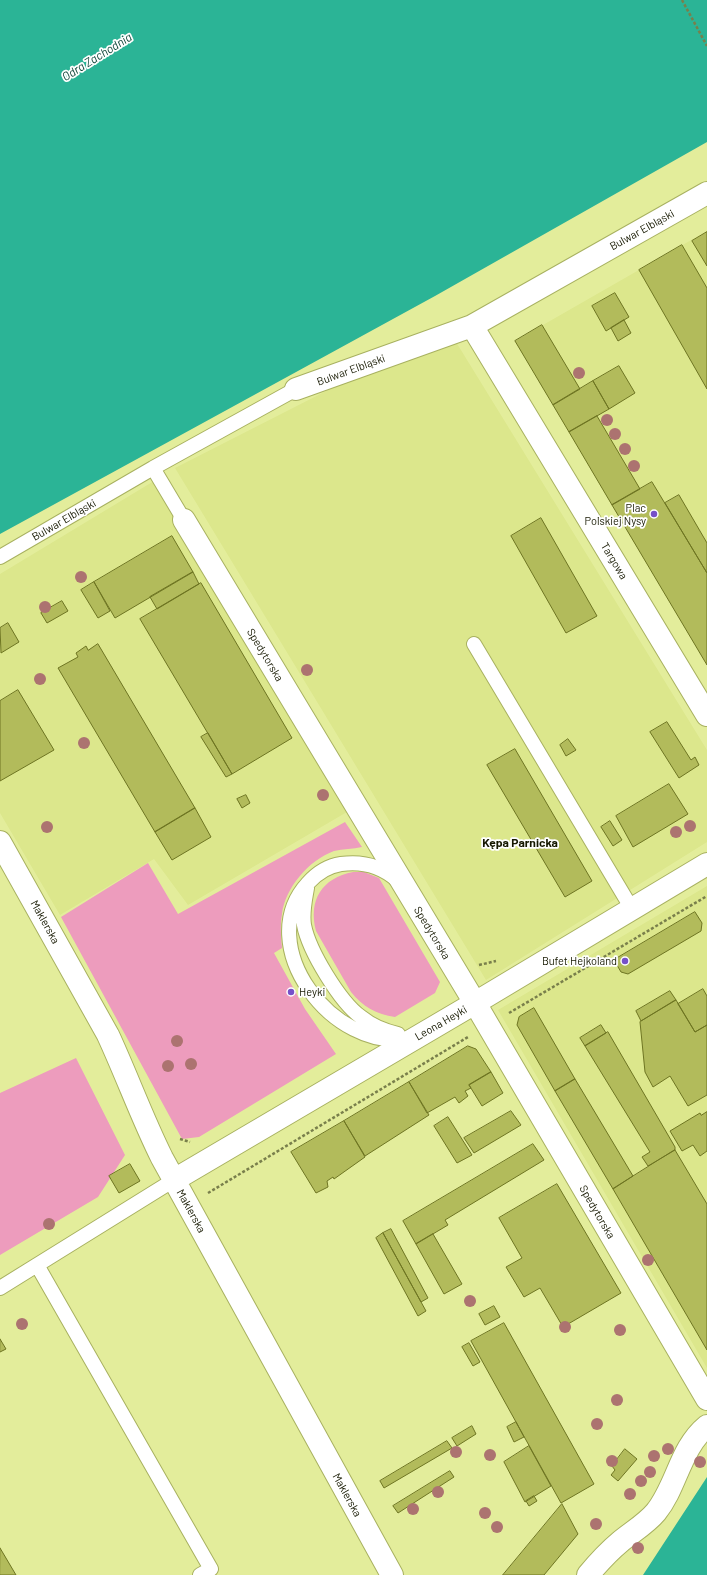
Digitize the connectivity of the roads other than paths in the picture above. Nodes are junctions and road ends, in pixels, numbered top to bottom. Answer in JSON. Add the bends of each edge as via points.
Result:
{"nodes":[{"id":1,"x":707,"y":194,"type":"edge"},
{"id":2,"x":472,"y":326,"type":"junction"},
{"id":3,"x":296,"y":389,"type":"joint"},
{"id":4,"x":153,"y":468,"type":"junction"},
{"id":5,"x":184,"y":520,"type":"joint"},
{"id":6,"x":0,"y":557,"type":"edge"},
{"id":7,"x":474,"y":644,"type":"dead end"},
{"id":8,"x":707,"y":715,"type":"edge"},
{"id":9,"x":0,"y":842,"type":"edge"},
{"id":10,"x":707,"y":864,"type":"edge"},
{"id":11,"x":310,"y":880,"type":"junction"},
{"id":12,"x":408,"y":893,"type":"junction"},
{"id":13,"x":632,"y":909,"type":"junction"},
{"id":14,"x":475,"y":1003,"type":"junction"},
{"id":15,"x":418,"y":1037,"type":"junction"},
{"id":16,"x":174,"y":1180,"type":"junction"},
{"id":17,"x":37,"y":1265,"type":"junction"},
{"id":18,"x":0,"y":1288,"type":"edge"},
{"id":19,"x":707,"y":1399,"type":"edge"},
{"id":20,"x":707,"y":1426,"type":"edge"},
{"id":21,"x":200,"y":1575,"type":"edge"},
{"id":22,"x":392,"y":1575,"type":"edge"},
{"id":23,"x":588,"y":1575,"type":"edge"}],
"edges":[{"from":1,"to":2,"type":"street","name":"Bulwar Elbląski"},
{"from":2,"to":3,"type":"street","name":"Bulwar Elbląski"},
{"from":2,"to":8,"type":"street","name":"Targowa"},
{"from":3,"to":4,"type":"lane","name":"Bulwar Elbląski"},
{"from":4,"to":5,"type":"lane","name":"Spedytorska"},
{"from":4,"to":6,"type":"lane","name":"Bulwar Elbląski"},
{"from":5,"to":12,"type":"street","name":"Spedytorska"},
{"from":7,"to":13,"type":"lane"},
{"from":9,"to":16,"type":"street","name":"Maklerska","via":[[108,1035],[152,1137]]},
{"from":10,"to":13,"type":"street","name":"Leona Heyki"},
{"from":11,"to":12,"type":"lane","via":[[337,864],[359,862],[392,876]]},
{"from":11,"to":15,"type":"lane","via":[[304,906],[304,924],[318,960],[343,999],[372,1024],[394,1033]]},
{"from":11,"to":15,"type":"lane","via":[[296,900],[289,934],[294,958],[316,1000],[334,1017],[353,1029],[375,1037]]},
{"from":12,"to":14,"type":"street","name":"Spedytorska"},
{"from":13,"to":14,"type":"street","name":"Leona Heyki"},
{"from":14,"to":15,"type":"street","name":"Leona Heyki"},
{"from":14,"to":19,"type":"street","name":"Spedytorska"},
{"from":15,"to":16,"type":"street","name":"Leona Heyki"},
{"from":16,"to":17,"type":"lane"},
{"from":16,"to":22,"type":"street","name":"Maklerska"},
{"from":17,"to":18,"type":"lane"},
{"from":17,"to":21,"type":"lane","via":[[211,1569]]},
{"from":20,"to":23,"type":"street","via":[[691,1444],[665,1500],[655,1513],[605,1555]]}]}
